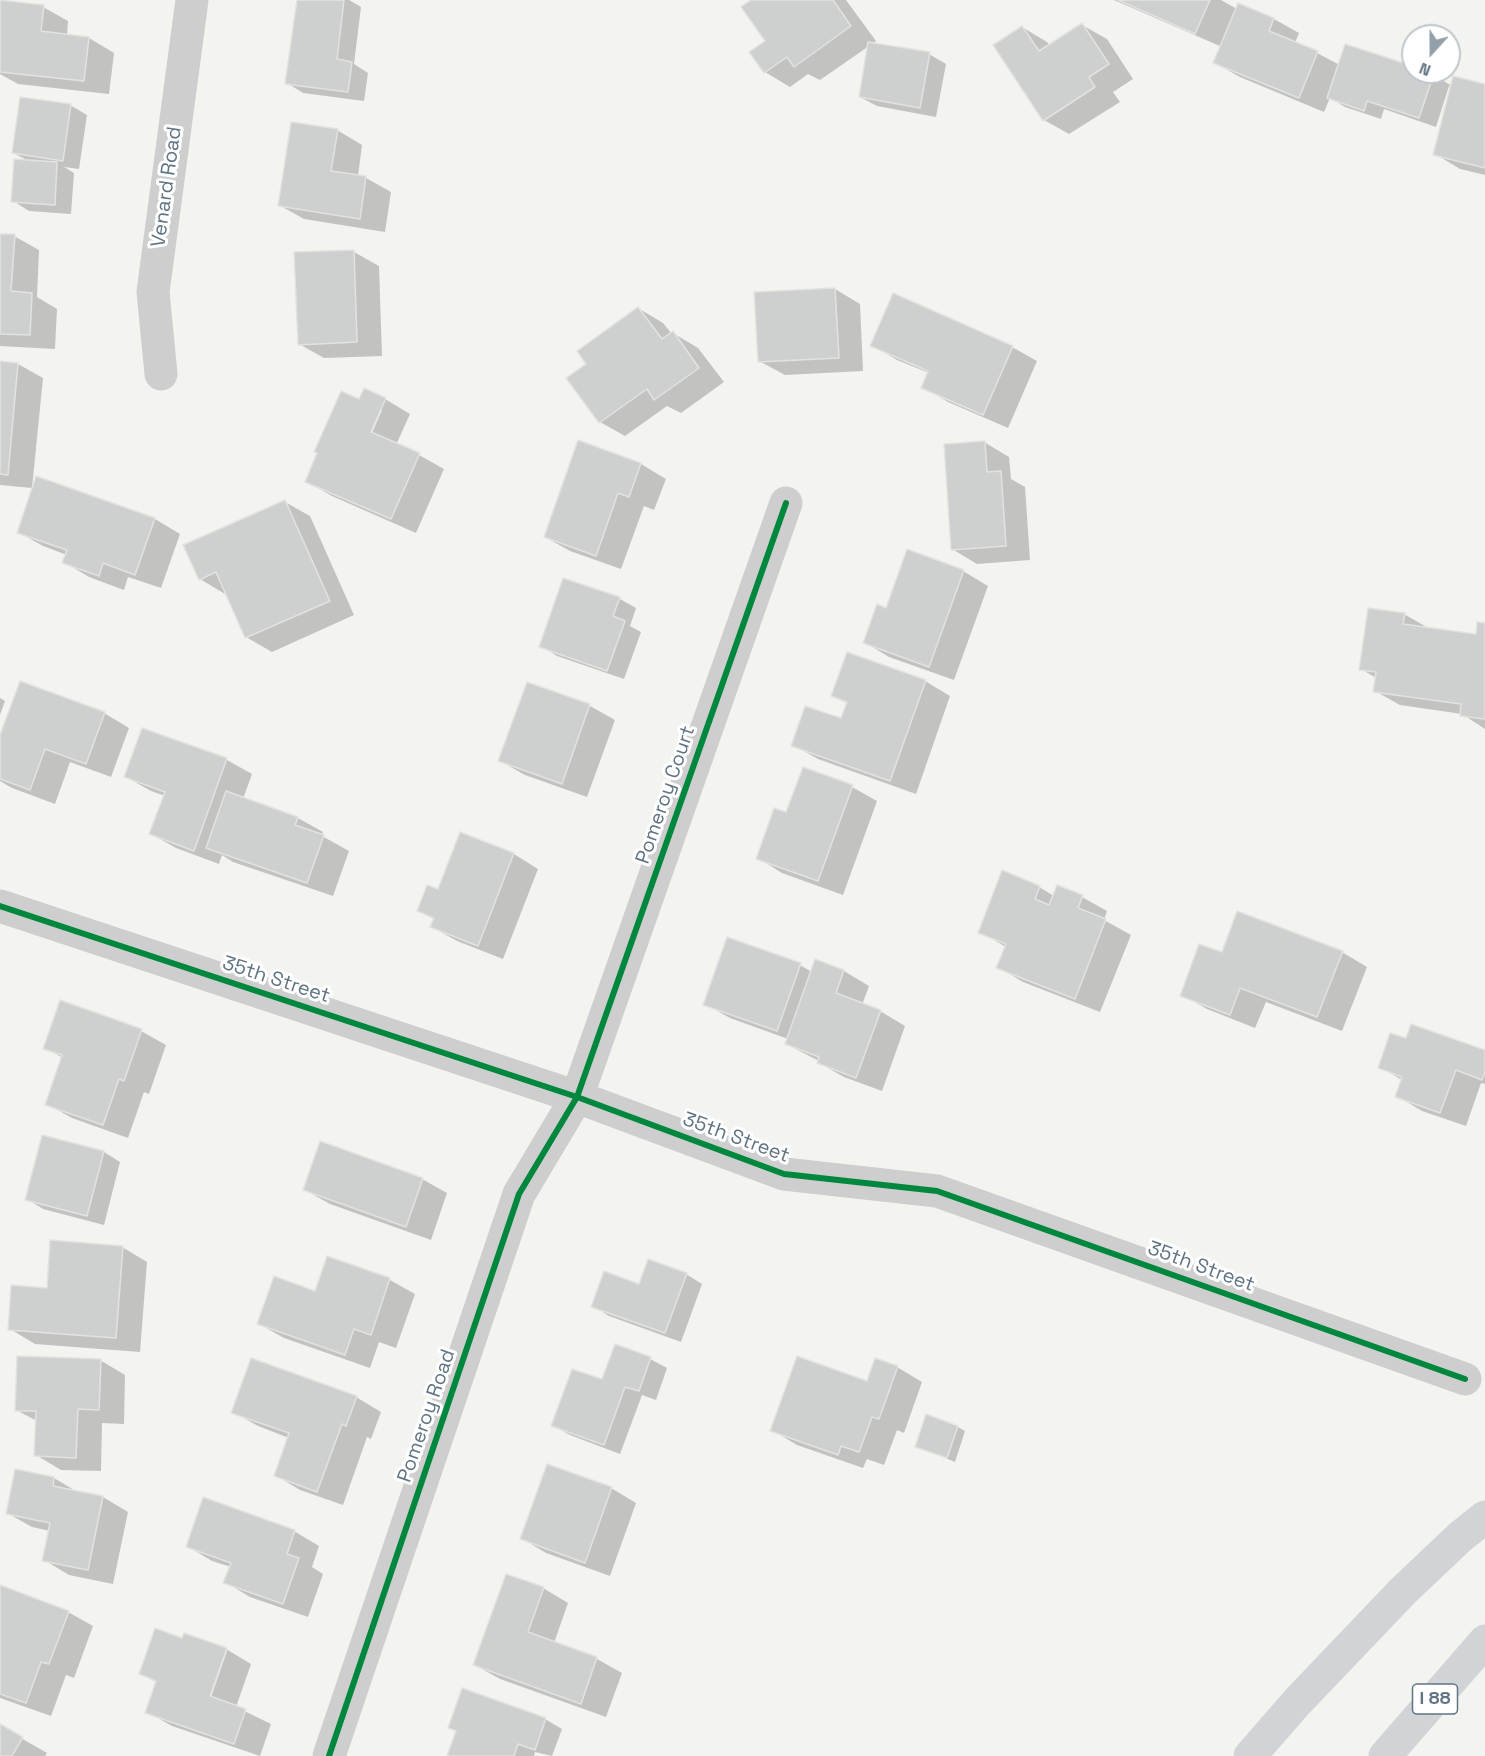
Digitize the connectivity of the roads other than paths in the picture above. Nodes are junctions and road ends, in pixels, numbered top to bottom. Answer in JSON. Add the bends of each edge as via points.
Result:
{"nodes":[{"id":1,"x":192,"y":0,"type":"edge"},
{"id":2,"x":161,"y":374,"type":"dead end"},
{"id":3,"x":786,"y":503,"type":"dead end"},
{"id":4,"x":0,"y":906,"type":"edge"},
{"id":5,"x":577,"y":1097,"type":"junction"},
{"id":6,"x":1465,"y":1379,"type":"dead end"},
{"id":7,"x":1485,"y":1517,"type":"edge"},
{"id":8,"x":1485,"y":1641,"type":"edge"},
{"id":9,"x":329,"y":1756,"type":"edge"},
{"id":10,"x":1250,"y":1756,"type":"edge"},
{"id":11,"x":1385,"y":1756,"type":"edge"}],
"edges":[{"from":1,"to":2,"type":"street","name":"Venard Road","via":[[153,292]]},
{"from":3,"to":5,"type":"street","name":"Pomeroy Court"},
{"from":4,"to":5,"type":"street","name":"35th Street"},
{"from":5,"to":6,"type":"street","name":"35th Street","via":[[784,1174],[937,1191]]},
{"from":5,"to":9,"type":"street","name":"Pomeroy Road","via":[[519,1194]]},
{"from":7,"to":10,"type":"highway","via":[[1403,1591]]},
{"from":8,"to":11,"type":"highway","number":"I 88"}]}
